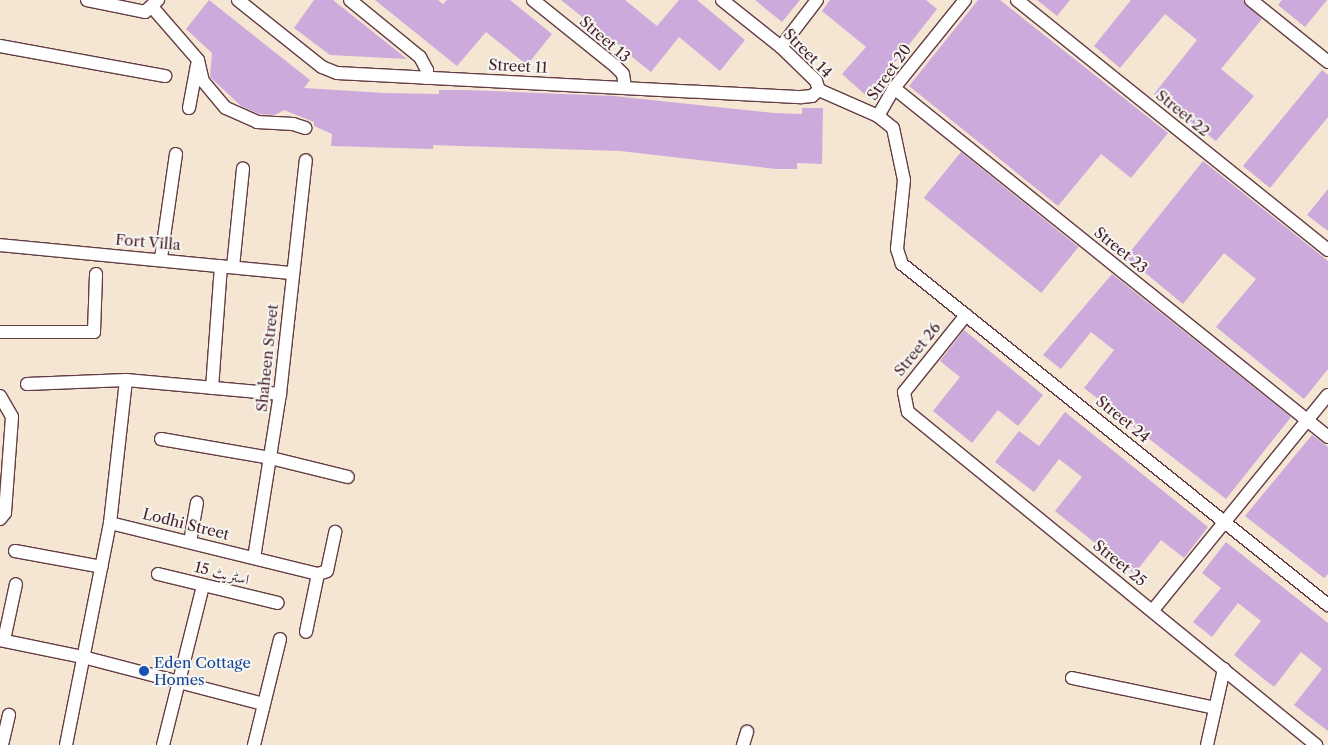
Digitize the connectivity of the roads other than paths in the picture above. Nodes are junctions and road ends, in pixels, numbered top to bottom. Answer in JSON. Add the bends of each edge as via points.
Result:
{"nodes":[{"id":1,"x":87,"y":0,"type":"edge"},
{"id":2,"x":238,"y":0,"type":"edge"},
{"id":3,"x":350,"y":0,"type":"edge"},
{"id":4,"x":533,"y":0,"type":"edge"},
{"id":5,"x":722,"y":0,"type":"edge"},
{"id":6,"x":817,"y":0,"type":"edge"},
{"id":7,"x":965,"y":0,"type":"edge"},
{"id":8,"x":1017,"y":0,"type":"edge"},
{"id":9,"x":1251,"y":0,"type":"edge"},
{"id":10,"x":155,"y":4,"type":"edge"},
{"id":11,"x":0,"y":46,"type":"edge"},
{"id":12,"x":781,"y":47,"type":"junction"},
{"id":13,"x":198,"y":60,"type":"junction"},
{"id":14,"x":1328,"y":62,"type":"edge"},
{"id":15,"x":165,"y":76,"type":"dead end"},
{"id":16,"x":426,"y":78,"type":"junction"},
{"id":17,"x":625,"y":87,"type":"junction"},
{"id":18,"x":894,"y":88,"type":"junction"},
{"id":19,"x":819,"y":90,"type":"junction"},
{"id":20,"x":189,"y":108,"type":"dead end"},
{"id":21,"x":878,"y":116,"type":"junction"},
{"id":22,"x":305,"y":128,"type":"dead end"},
{"id":23,"x":176,"y":154,"type":"dead end"},
{"id":24,"x":306,"y":160,"type":"dead end"},
{"id":25,"x":243,"y":169,"type":"dead end"},
{"id":26,"x":0,"y":246,"type":"edge"},
{"id":27,"x":1328,"y":250,"type":"edge"},
{"id":28,"x":161,"y":258,"type":"junction"},
{"id":29,"x":899,"y":258,"type":"joint"},
{"id":30,"x":227,"y":267,"type":"junction"},
{"id":31,"x":293,"y":273,"type":"junction"},
{"id":32,"x":96,"y":274,"type":"dead end"},
{"id":33,"x":966,"y":315,"type":"junction"},
{"id":34,"x":0,"y":332,"type":"edge"},
{"id":35,"x":126,"y":380,"type":"junction"},
{"id":36,"x":27,"y":384,"type":"dead end"},
{"id":37,"x":212,"y":388,"type":"junction"},
{"id":38,"x":280,"y":394,"type":"junction"},
{"id":39,"x":1328,"y":395,"type":"edge"},
{"id":40,"x":0,"y":396,"type":"edge"},
{"id":41,"x":905,"y":407,"type":"joint"},
{"id":42,"x":1308,"y":420,"type":"junction"},
{"id":43,"x":1328,"y":437,"type":"edge"},
{"id":44,"x":161,"y":439,"type":"dead end"},
{"id":45,"x":271,"y":458,"type":"junction"},
{"id":46,"x":348,"y":478,"type":"dead end"},
{"id":47,"x":197,"y":503,"type":"dead end"},
{"id":48,"x":0,"y":518,"type":"edge"},
{"id":49,"x":1226,"y":522,"type":"junction"},
{"id":50,"x":110,"y":523,"type":"junction"},
{"id":51,"x":335,"y":532,"type":"dead end"},
{"id":52,"x":190,"y":542,"type":"junction"},
{"id":53,"x":15,"y":551,"type":"dead end"},
{"id":54,"x":254,"y":558,"type":"junction"},
{"id":55,"x":102,"y":567,"type":"junction"},
{"id":56,"x":158,"y":574,"type":"dead end"},
{"id":57,"x":318,"y":574,"type":"junction"},
{"id":58,"x":16,"y":584,"type":"dead end"},
{"id":59,"x":203,"y":586,"type":"junction"},
{"id":60,"x":278,"y":603,"type":"dead end"},
{"id":61,"x":1328,"y":605,"type":"edge"},
{"id":62,"x":1153,"y":610,"type":"junction"},
{"id":63,"x":306,"y":632,"type":"dead end"},
{"id":64,"x":280,"y":639,"type":"dead end"},
{"id":65,"x":2,"y":640,"type":"edge"},
{"id":66,"x":83,"y":657,"type":"junction"},
{"id":67,"x":1224,"y":669,"type":"junction"},
{"id":68,"x":1072,"y":678,"type":"dead end"},
{"id":69,"x":178,"y":682,"type":"junction"},
{"id":70,"x":263,"y":704,"type":"junction"},
{"id":71,"x":1215,"y":708,"type":"junction"},
{"id":72,"x":9,"y":715,"type":"dead end"},
{"id":73,"x":747,"y":732,"type":"dead end"},
{"id":74,"x":2,"y":745,"type":"edge"},
{"id":75,"x":66,"y":745,"type":"edge"},
{"id":76,"x":163,"y":745,"type":"edge"},
{"id":77,"x":254,"y":745,"type":"edge"},
{"id":78,"x":743,"y":745,"type":"edge"},
{"id":79,"x":1207,"y":745,"type":"edge"},
{"id":80,"x":1316,"y":745,"type":"edge"}],
"edges":[{"from":1,"to":10,"type":"street","via":[[145,12]]},
{"from":2,"to":16,"type":"street","name":"Street 11","via":[[329,71]]},
{"from":3,"to":16,"type":"street","via":[[420,57],[427,70]]},
{"from":4,"to":17,"type":"street","name":"Street 13","via":[[615,66],[622,74]]},
{"from":5,"to":12,"type":"street","name":"Street 14"},
{"from":6,"to":12,"type":"street"},
{"from":7,"to":18,"type":"street","name":"Street 20"},
{"from":8,"to":27,"type":"street","name":"Street 22"},
{"from":9,"to":14,"type":"street"},
{"from":10,"to":13,"type":"street"},
{"from":11,"to":15,"type":"street"},
{"from":12,"to":19,"type":"street","name":"Street 14","via":[[816,81]]},
{"from":13,"to":20,"type":"street"},
{"from":13,"to":22,"type":"street","via":[[203,81],[226,108],[257,122]]},
{"from":16,"to":17,"type":"street","name":"Street 11"},
{"from":17,"to":19,"type":"street","name":"Street 11","via":[[801,97],[812,96]]},
{"from":18,"to":21,"type":"street","name":"Street 20"},
{"from":18,"to":42,"type":"street","name":"Street 23"},
{"from":19,"to":21,"type":"street","name":"Street 14"},
{"from":21,"to":29,"type":"street","name":"Street 20","via":[[893,128],[903,168]]},
{"from":23,"to":28,"type":"street"},
{"from":24,"to":31,"type":"street","name":"Shaheen Street"},
{"from":25,"to":30,"type":"street"},
{"from":26,"to":28,"type":"street","name":"Fort Villa"},
{"from":28,"to":30,"type":"street","name":"Fort Villa"},
{"from":29,"to":33,"type":"street","name":"Street 24"},
{"from":30,"to":31,"type":"street","name":"Fort Villa"},
{"from":30,"to":37,"type":"street"},
{"from":31,"to":38,"type":"street","name":"Shaheen Street"},
{"from":32,"to":34,"type":"street","via":[[94,332]]},
{"from":33,"to":41,"type":"street","name":"Street 26","via":[[904,392]]},
{"from":33,"to":49,"type":"street","name":"Street 24"},
{"from":35,"to":36,"type":"street"},
{"from":35,"to":37,"type":"street"},
{"from":35,"to":50,"type":"street"},
{"from":37,"to":38,"type":"street"},
{"from":38,"to":45,"type":"street","name":"Shaheen Street"},
{"from":39,"to":42,"type":"street"},
{"from":40,"to":48,"type":"street","via":[[12,417],[5,513]]},
{"from":41,"to":62,"type":"street","name":"Street 25","via":[[914,418]]},
{"from":42,"to":43,"type":"street","name":"Street 23"},
{"from":42,"to":49,"type":"street"},
{"from":44,"to":45,"type":"street"},
{"from":45,"to":46,"type":"street"},
{"from":45,"to":54,"type":"street","name":"Shaheen Street"},
{"from":47,"to":52,"type":"street"},
{"from":49,"to":61,"type":"street","name":"Street 24"},
{"from":49,"to":62,"type":"street"},
{"from":50,"to":52,"type":"street","name":"Lodhi Street"},
{"from":50,"to":55,"type":"street"},
{"from":51,"to":57,"type":"street","via":[[326,570]]},
{"from":52,"to":54,"type":"street","name":"Lodhi Street"},
{"from":53,"to":55,"type":"street"},
{"from":54,"to":57,"type":"street","name":"Lodhi Street"},
{"from":55,"to":66,"type":"street"},
{"from":56,"to":59,"type":"street","name":"اسٹریٹ 15"},
{"from":57,"to":63,"type":"street"},
{"from":58,"to":65,"type":"street"},
{"from":59,"to":60,"type":"street","name":"اسٹریٹ 15"},
{"from":59,"to":69,"type":"street"},
{"from":62,"to":67,"type":"street","name":"Street 25"},
{"from":64,"to":70,"type":"street"},
{"from":65,"to":66,"type":"street"},
{"from":66,"to":69,"type":"street"},
{"from":66,"to":75,"type":"street"},
{"from":67,"to":71,"type":"street"},
{"from":67,"to":80,"type":"street","name":"Street 25"},
{"from":68,"to":71,"type":"street"},
{"from":69,"to":70,"type":"street"},
{"from":69,"to":76,"type":"street"},
{"from":70,"to":77,"type":"street"},
{"from":71,"to":79,"type":"street"},
{"from":72,"to":74,"type":"street"},
{"from":73,"to":78,"type":"street"}]}
